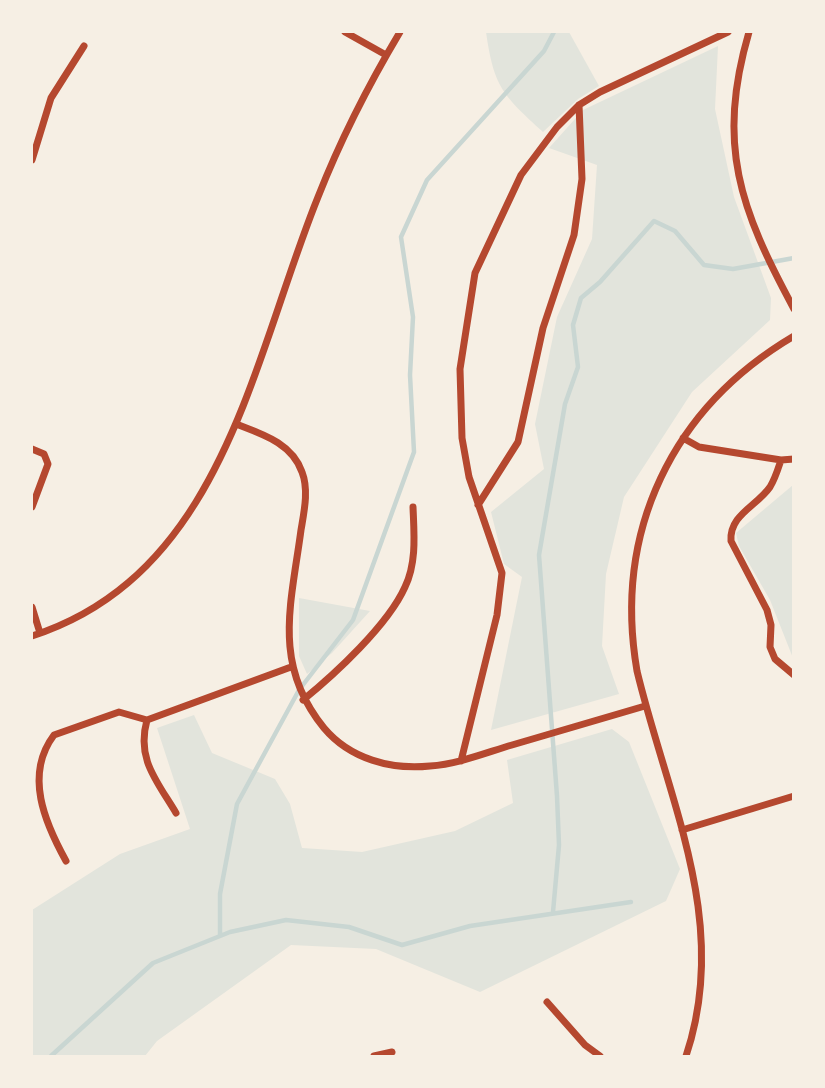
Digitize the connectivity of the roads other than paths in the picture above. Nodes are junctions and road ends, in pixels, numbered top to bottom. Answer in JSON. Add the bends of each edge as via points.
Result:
{"nodes":[{"id":1,"x":345,"y":32,"type":"edge"},
{"id":2,"x":400,"y":32,"type":"edge"},
{"id":3,"x":728,"y":32,"type":"edge"},
{"id":4,"x":749,"y":32,"type":"edge"},
{"id":5,"x":84,"y":46,"type":"dead end"},
{"id":6,"x":386,"y":55,"type":"junction"},
{"id":7,"x":579,"y":105,"type":"junction"},
{"id":8,"x":32,"y":160,"type":"edge"},
{"id":9,"x":793,"y":309,"type":"edge"},
{"id":10,"x":793,"y":336,"type":"edge"},
{"id":11,"x":236,"y":424,"type":"junction"},
{"id":12,"x":683,"y":438,"type":"junction"},
{"id":13,"x":32,"y":449,"type":"edge"},
{"id":14,"x":793,"y":459,"type":"edge"},
{"id":15,"x":781,"y":460,"type":"junction"},
{"id":16,"x":478,"y":505,"type":"junction"},
{"id":17,"x":32,"y":507,"type":"edge"},
{"id":18,"x":413,"y":507,"type":"dead end"},
{"id":19,"x":32,"y":607,"type":"edge"},
{"id":20,"x":36,"y":634,"type":"edge"},
{"id":21,"x":291,"y":667,"type":"junction"},
{"id":22,"x":793,"y":675,"type":"edge"},
{"id":23,"x":303,"y":700,"type":"junction"},
{"id":24,"x":645,"y":706,"type":"junction"},
{"id":25,"x":147,"y":720,"type":"junction"},
{"id":26,"x":461,"y":761,"type":"junction"},
{"id":27,"x":793,"y":796,"type":"edge"},
{"id":28,"x":176,"y":813,"type":"dead end"},
{"id":29,"x":682,"y":830,"type":"junction"},
{"id":30,"x":66,"y":861,"type":"dead end"},
{"id":31,"x":547,"y":1002,"type":"dead end"},
{"id":32,"x":392,"y":1052,"type":"dead end"},
{"id":33,"x":374,"y":1056,"type":"edge"},
{"id":34,"x":600,"y":1056,"type":"edge"},
{"id":35,"x":687,"y":1056,"type":"edge"}],
"edges":[{"from":1,"to":6,"type":"street"},
{"from":2,"to":6,"type":"street"},
{"from":3,"to":7,"type":"street"},
{"from":4,"to":9,"type":"street","via":[[733,117],[737,175],[752,225]]},
{"from":5,"to":8,"type":"street","via":[[51,98]]},
{"from":6,"to":11,"type":"street","via":[[317,198]]},
{"from":7,"to":16,"type":"street","via":[[582,179],[575,234],[543,328],[518,442]]},
{"from":7,"to":16,"type":"street","via":[[556,127],[521,175],[475,273],[460,369],[462,438]]},
{"from":10,"to":12,"type":"street","via":[[718,393]]},
{"from":11,"to":20,"type":"street","via":[[211,479],[162,552],[83,613]]},
{"from":11,"to":21,"type":"street","via":[[285,447],[302,472],[305,505],[289,631]]},
{"from":12,"to":15,"type":"street","via":[[699,447]]},
{"from":12,"to":24,"type":"street","via":[[652,497],[631,577],[631,639]]},
{"from":13,"to":17,"type":"street","via":[[44,454],[48,464]]},
{"from":14,"to":15,"type":"street"},
{"from":15,"to":22,"type":"street","via":[[771,486],[738,517],[730,532],[762,596],[775,659]]},
{"from":16,"to":26,"type":"street","via":[[502,573],[497,615]]},
{"from":18,"to":23,"type":"street","via":[[414,551],[406,587],[345,663]]},
{"from":19,"to":20,"type":"street"},
{"from":21,"to":23,"type":"street"},
{"from":21,"to":25,"type":"street"},
{"from":23,"to":26,"type":"street","via":[[328,733],[362,757],[410,767]]},
{"from":24,"to":26,"type":"street"},
{"from":24,"to":29,"type":"street"},
{"from":25,"to":28,"type":"street","via":[[142,746],[145,758]]},
{"from":25,"to":30,"type":"street","via":[[110,714],[65,729],[48,743],[39,797],[48,829]]},
{"from":27,"to":29,"type":"street"},
{"from":29,"to":35,"type":"street","via":[[701,912],[704,951]]},
{"from":31,"to":34,"type":"street"},
{"from":32,"to":33,"type":"street"}]}
